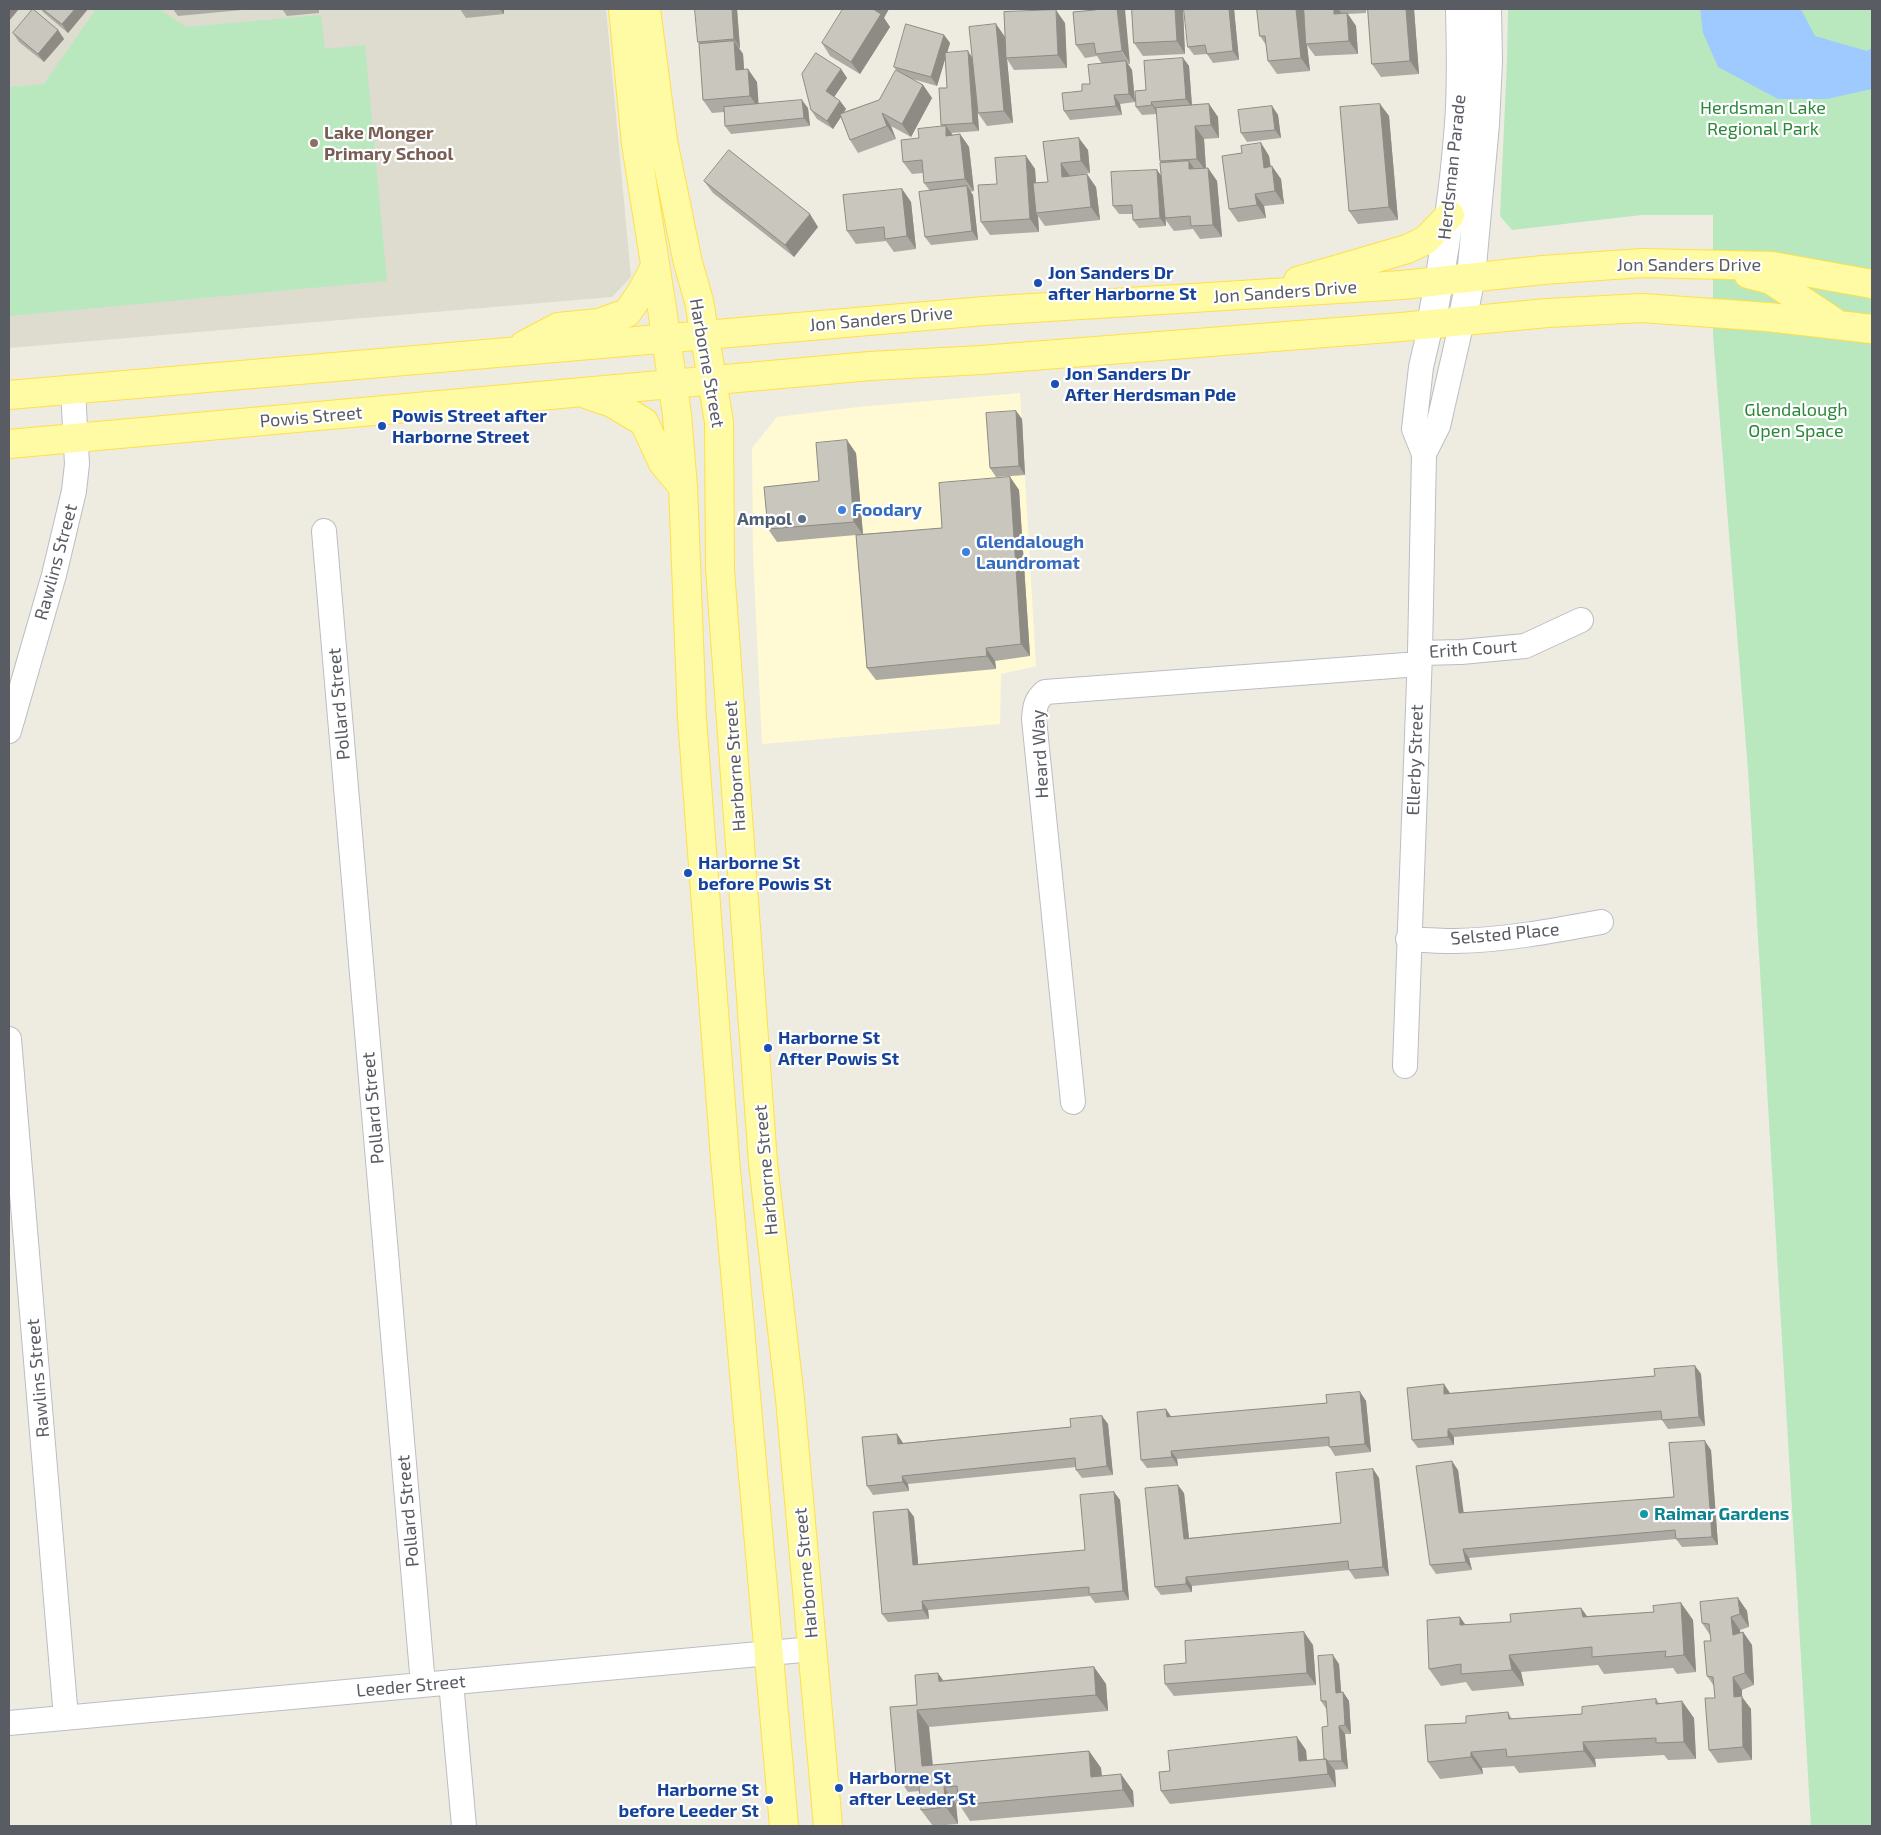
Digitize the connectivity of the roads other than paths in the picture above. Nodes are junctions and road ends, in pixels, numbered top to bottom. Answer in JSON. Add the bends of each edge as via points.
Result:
{"nodes":[{"id":1,"x":623,"y":9,"type":"edge"},
{"id":2,"x":646,"y":9,"type":"edge"},
{"id":3,"x":1460,"y":9,"type":"edge"},
{"id":4,"x":1487,"y":9,"type":"edge"},
{"id":5,"x":1450,"y":215,"type":"junction"},
{"id":6,"x":1712,"y":265,"type":"junction"},
{"id":7,"x":655,"y":267,"type":"junction"},
{"id":8,"x":1471,"y":277,"type":"junction"},
{"id":9,"x":1440,"y":281,"type":"junction"},
{"id":10,"x":1872,"y":284,"type":"edge"},
{"id":11,"x":1249,"y":295,"type":"junction"},
{"id":12,"x":1462,"y":321,"type":"junction"},
{"id":13,"x":1431,"y":324,"type":"junction"},
{"id":14,"x":1837,"y":324,"type":"junction"},
{"id":15,"x":1872,"y":330,"type":"edge"},
{"id":16,"x":704,"y":334,"type":"junction"},
{"id":17,"x":666,"y":338,"type":"junction"},
{"id":18,"x":511,"y":351,"type":"junction"},
{"id":19,"x":712,"y":381,"type":"junction"},
{"id":20,"x":673,"y":384,"type":"junction"},
{"id":21,"x":73,"y":390,"type":"junction"},
{"id":22,"x":580,"y":392,"type":"junction"},
{"id":23,"x":9,"y":395,"type":"edge"},
{"id":24,"x":76,"y":438,"type":"junction"},
{"id":25,"x":9,"y":444,"type":"edge"},
{"id":26,"x":1424,"y":454,"type":"junction"},
{"id":27,"x":683,"y":487,"type":"junction"},
{"id":28,"x":324,"y":531,"type":"dead end"},
{"id":29,"x":1581,"y":620,"type":"dead end"},
{"id":30,"x":1419,"y":659,"type":"junction"},
{"id":31,"x":9,"y":731,"type":"edge"},
{"id":32,"x":1601,"y":922,"type":"dead end"},
{"id":33,"x":1408,"y":939,"type":"junction"},
{"id":34,"x":9,"y":1039,"type":"edge"},
{"id":35,"x":1404,"y":1066,"type":"dead end"},
{"id":36,"x":11,"y":1094,"type":"edge"},
{"id":37,"x":1073,"y":1102,"type":"dead end"},
{"id":38,"x":790,"y":1399,"type":"junction"},
{"id":39,"x":746,"y":1403,"type":"junction"},
{"id":40,"x":812,"y":1649,"type":"junction"},
{"id":41,"x":769,"y":1653,"type":"junction"},
{"id":42,"x":451,"y":1682,"type":"junction"},
{"id":43,"x":423,"y":1685,"type":"junction"},
{"id":44,"x":66,"y":1718,"type":"junction"},
{"id":45,"x":9,"y":1723,"type":"edge"},
{"id":46,"x":464,"y":1826,"type":"edge"},
{"id":47,"x":784,"y":1826,"type":"edge"},
{"id":48,"x":828,"y":1826,"type":"edge"}],
"edges":[{"from":1,"to":7,"type":"main road","name":"Harborne Street","via":[[636,144]]},
{"from":2,"to":16,"type":"main road","name":"Harborne Street","via":[[663,141]]},
{"from":3,"to":5,"type":"main road","name":"Herdsman Parade","via":[[1460,122]]},
{"from":4,"to":8,"type":"main road","name":"Herdsman Parade","via":[[1485,124]]},
{"from":5,"to":9,"type":"main road","name":"Herdsman Parade"},
{"from":5,"to":11,"type":"main road","via":[[1426,240],[1407,249]]},
{"from":6,"to":8,"type":"main road","name":"Jon Sanders Drive","via":[[1642,263]]},
{"from":6,"to":10,"type":"main road","name":"Jon Sanders Drive","via":[[1772,266]]},
{"from":6,"to":14,"type":"main road","via":[[1771,280]]},
{"from":7,"to":17,"type":"main road","name":"Harborne Street"},
{"from":7,"to":18,"type":"main road","via":[[627,313],[599,324],[558,328]]},
{"from":8,"to":9,"type":"main road","name":"Jon Sanders Drive"},
{"from":8,"to":12,"type":"main road","name":"Herdsman Parade"},
{"from":9,"to":11,"type":"main road","name":"Jon Sanders Drive"},
{"from":9,"to":13,"type":"main road","name":"Herdsman Parade"},
{"from":11,"to":16,"type":"main road","name":"Jon Sanders Drive","via":[[984,311]]},
{"from":12,"to":13,"type":"main road"},
{"from":12,"to":14,"type":"main road","via":[[1642,308]]},
{"from":12,"to":26,"type":"street","name":"Ellerby Street","via":[[1438,426]]},
{"from":13,"to":19,"type":"main road"},
{"from":13,"to":26,"type":"street","name":"Ellerby Street","via":[[1421,367],[1414,429]]},
{"from":14,"to":15,"type":"main road"},
{"from":16,"to":17,"type":"main road","name":"Jon Sanders Drive"},
{"from":16,"to":19,"type":"main road","name":"Harborne Street"},
{"from":17,"to":18,"type":"main road"},
{"from":17,"to":20,"type":"main road","name":"Harborne Street"},
{"from":18,"to":21,"type":"main road"},
{"from":19,"to":20,"type":"main road"},
{"from":19,"to":38,"type":"main road","name":"Harborne Street","via":[[719,422],[720,570],[763,1163]]},
{"from":20,"to":22,"type":"main road","name":"Powis Street"},
{"from":20,"to":27,"type":"main road","name":"Harborne Street"},
{"from":21,"to":23,"type":"main road"},
{"from":21,"to":24,"type":"street","name":"Rawlins Street"},
{"from":22,"to":24,"type":"main road","name":"Powis Street"},
{"from":22,"to":27,"type":"main road","via":[[612,403],[644,422],[663,463]]},
{"from":24,"to":25,"type":"main road","name":"Powis Street"},
{"from":24,"to":31,"type":"street","name":"Rawlins Street","via":[[74,491],[54,575]]},
{"from":26,"to":30,"type":"street","name":"Ellerby Street"},
{"from":27,"to":39,"type":"main road","name":"Harborne Street","via":[[692,718]]},
{"from":28,"to":43,"type":"street","name":"Pollard Street"},
{"from":29,"to":30,"type":"street","name":"Erith Court","via":[[1525,646]]},
{"from":30,"to":33,"type":"street","name":"Ellerby Street"},
{"from":30,"to":37,"type":"street","name":"Heard Way","via":[[1404,664],[1045,692],[1037,698],[1034,720]]},
{"from":32,"to":33,"type":"street","name":"Selsted Place","via":[[1506,937],[1455,941]]},
{"from":33,"to":35,"type":"street","name":"Ellerby Street"},
{"from":34,"to":36,"type":"street","name":"Rawlins Street"},
{"from":36,"to":44,"type":"street","name":"Rawlins Street"},
{"from":38,"to":39,"type":"main road"},
{"from":38,"to":40,"type":"main road","name":"Harborne Street"},
{"from":39,"to":41,"type":"main road","name":"Harborne Street"},
{"from":40,"to":41,"type":"street","name":"Leeder Street"},
{"from":40,"to":48,"type":"main road","name":"Harborne Street"},
{"from":41,"to":42,"type":"street","name":"Leeder Street"},
{"from":41,"to":47,"type":"main road","name":"Harborne Street"},
{"from":42,"to":43,"type":"street","name":"Leeder Street"},
{"from":42,"to":46,"type":"street"},
{"from":43,"to":44,"type":"street","name":"Leeder Street"},
{"from":44,"to":45,"type":"street","name":"Leeder Street"}]}
